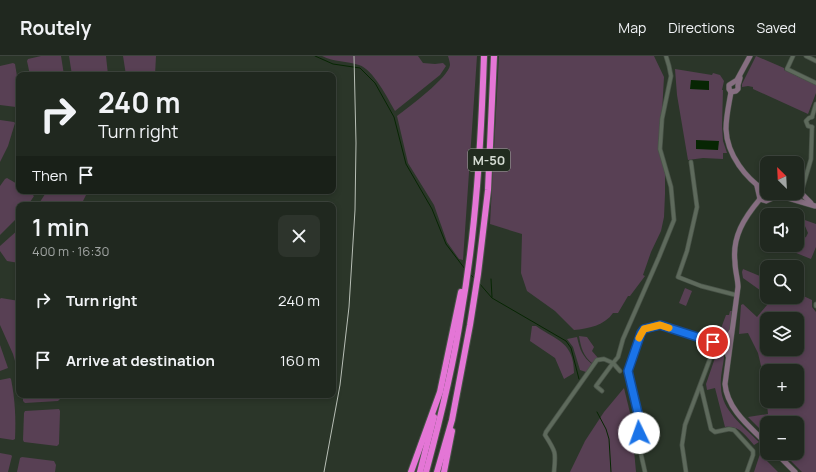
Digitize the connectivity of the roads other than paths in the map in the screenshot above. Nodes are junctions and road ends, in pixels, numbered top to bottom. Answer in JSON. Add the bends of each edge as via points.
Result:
{"nodes":[{"id":1,"x":484,"y":56,"type":"edge"},
{"id":2,"x":494,"y":56,"type":"edge"},
{"id":3,"x":666,"y":56,"type":"edge"},
{"id":4,"x":751,"y":56,"type":"edge"},
{"id":5,"x":793,"y":56,"type":"edge"},
{"id":6,"x":808,"y":56,"type":"edge"},
{"id":7,"x":816,"y":61,"type":"edge"},
{"id":8,"x":816,"y":83,"type":"edge"},
{"id":9,"x":816,"y":104,"type":"edge"},
{"id":10,"x":814,"y":118,"type":"edge"},
{"id":11,"x":816,"y":124,"type":"edge"},
{"id":12,"x":812,"y":127,"type":"junction"},
{"id":13,"x":691,"y":162,"type":"dead end"},
{"id":14,"x":804,"y":183,"type":"edge"},
{"id":15,"x":760,"y":189,"type":"edge"},
{"id":16,"x":804,"y":199,"type":"edge"},
{"id":17,"x":760,"y":200,"type":"edge"},
{"id":18,"x":816,"y":206,"type":"edge"},
{"id":19,"x":736,"y":295,"type":"junction"},
{"id":20,"x":459,"y":313,"type":"junction"},
{"id":21,"x":716,"y":344,"type":"junction"},
{"id":22,"x":727,"y":344,"type":"junction"},
{"id":23,"x":712,"y":355,"type":"junction"},
{"id":24,"x":613,"y":363,"type":"junction"},
{"id":25,"x":620,"y":371,"type":"dead end"},
{"id":26,"x":701,"y":386,"type":"junction"},
{"id":27,"x":602,"y":391,"type":"dead end"},
{"id":28,"x":440,"y":392,"type":"junction"},
{"id":29,"x":452,"y":420,"type":"junction"},
{"id":30,"x":760,"y":436,"type":"edge"},
{"id":31,"x":783,"y":460,"type":"edge"},
{"id":32,"x":410,"y":472,"type":"edge"},
{"id":33,"x":420,"y":472,"type":"edge"},
{"id":34,"x":426,"y":472,"type":"edge"},
{"id":35,"x":437,"y":472,"type":"edge"},
{"id":36,"x":444,"y":472,"type":"edge"},
{"id":37,"x":554,"y":472,"type":"edge"},
{"id":38,"x":645,"y":472,"type":"edge"},
{"id":39,"x":686,"y":472,"type":"edge"},
{"id":40,"x":747,"y":472,"type":"edge"},
{"id":41,"x":795,"y":472,"type":"edge"}],
"edges":[{"from":1,"to":20,"type":"highway","number":"M-50","via":[[481,141],[470,254]]},
{"from":2,"to":29,"type":"highway","number":"M-50","via":[[488,190],[470,325]]},
{"from":3,"to":24,"type":"street","via":[[671,76],[662,119],[660,148],[672,187],[674,220],[623,339],[618,357]]},
{"from":4,"to":15,"type":"street","via":[[736,84],[729,85],[731,92],[726,122],[730,149],[739,165]]},
{"from":5,"to":8,"type":"street","via":[[787,68]]},
{"from":6,"to":7,"type":"street"},
{"from":9,"to":10,"type":"street"},
{"from":10,"to":12,"type":"street","via":[[806,121],[808,126]]},
{"from":11,"to":12,"type":"street"},
{"from":12,"to":14,"type":"street","via":[[811,159]]},
{"from":13,"to":19,"type":"street","via":[[697,207],[678,277]]},
{"from":16,"to":18,"type":"street"},
{"from":17,"to":19,"type":"street","via":[[746,217],[735,243],[734,258],[738,286]]},
{"from":19,"to":22,"type":"street","via":[[732,330]]},
{"from":20,"to":28,"type":"highway"},
{"from":20,"to":34,"type":"highway","via":[[442,410]]},
{"from":21,"to":22,"type":"street"},
{"from":21,"to":22,"type":"street","via":[[720,339]]},
{"from":21,"to":23,"type":"street"},
{"from":21,"to":38,"type":"street","via":[[660,325],[644,329],[641,333],[628,371],[640,422],[638,441]]},
{"from":22,"to":23,"type":"street"},
{"from":22,"to":30,"type":"street","via":[[727,396],[735,409]]},
{"from":23,"to":26,"type":"street"},
{"from":24,"to":25,"type":"street"},
{"from":24,"to":27,"type":"street","via":[[596,386]]},
{"from":24,"to":37,"type":"street","via":[[604,358],[598,360],[546,432],[545,435],[556,456]]},
{"from":26,"to":39,"type":"street","via":[[685,425],[682,445]]},
{"from":26,"to":40,"type":"street","via":[[711,429],[716,432],[732,429],[753,451]]},
{"from":28,"to":32,"type":"highway"},
{"from":28,"to":33,"type":"highway"},
{"from":29,"to":35,"type":"highway","number":"M-50"},
{"from":29,"to":36,"type":"highway","via":[[452,435]]},
{"from":31,"to":41,"type":"street"}]}
